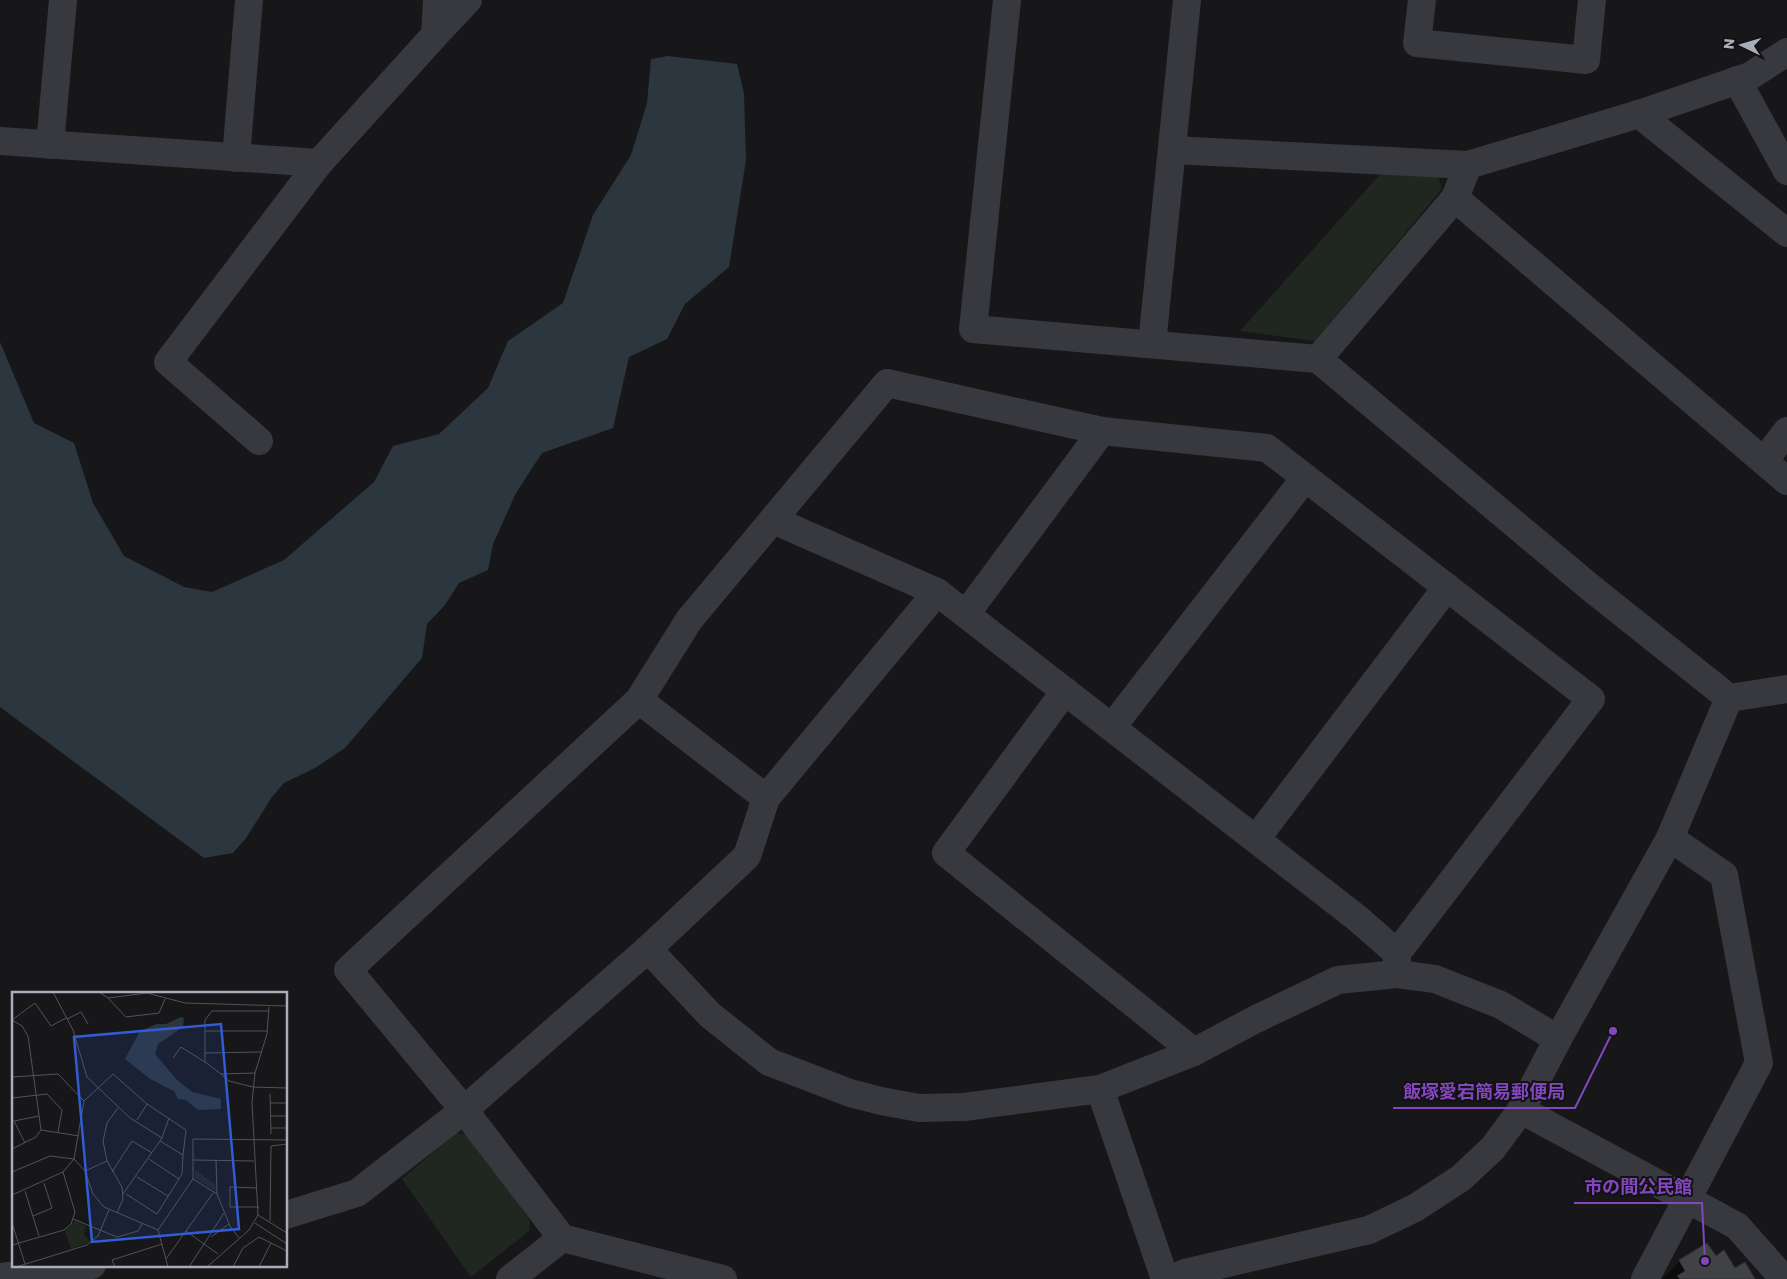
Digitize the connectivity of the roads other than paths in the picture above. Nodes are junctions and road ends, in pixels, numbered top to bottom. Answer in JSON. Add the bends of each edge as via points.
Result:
{"nodes":[{"id":1,"x":63,"y":0,"type":"edge"},
{"id":2,"x":249,"y":0,"type":"edge"},
{"id":3,"x":437,"y":0,"type":"edge"},
{"id":4,"x":468,"y":0,"type":"edge"},
{"id":5,"x":1007,"y":0,"type":"edge"},
{"id":6,"x":1187,"y":0,"type":"edge"},
{"id":7,"x":1422,"y":0,"type":"edge"},
{"id":8,"x":1592,"y":0,"type":"edge"},
{"id":9,"x":435,"y":35,"type":"junction"},
{"id":10,"x":1787,"y":52,"type":"edge"},
{"id":11,"x":1737,"y":80,"type":"junction"},
{"id":12,"x":1639,"y":114,"type":"junction"},
{"id":13,"x":0,"y":141,"type":"edge"},
{"id":14,"x":50,"y":144,"type":"junction"},
{"id":15,"x":1172,"y":150,"type":"junction"},
{"id":16,"x":236,"y":158,"type":"junction"},
{"id":17,"x":319,"y":163,"type":"junction"},
{"id":18,"x":1468,"y":165,"type":"junction"},
{"id":19,"x":1787,"y":171,"type":"edge"},
{"id":20,"x":1455,"y":198,"type":"junction"},
{"id":21,"x":1787,"y":234,"type":"edge"},
{"id":22,"x":1152,"y":344,"type":"junction"},
{"id":23,"x":1318,"y":358,"type":"junction"},
{"id":24,"x":1102,"y":431,"type":"junction"},
{"id":25,"x":1787,"y":431,"type":"edge"},
{"id":26,"x":259,"y":441,"type":"dead end"},
{"id":27,"x":1764,"y":461,"type":"junction"},
{"id":28,"x":1305,"y":478,"type":"junction"},
{"id":29,"x":1787,"y":481,"type":"edge"},
{"id":30,"x":773,"y":520,"type":"junction"},
{"id":31,"x":1447,"y":587,"type":"junction"},
{"id":32,"x":938,"y":592,"type":"junction"},
{"id":33,"x":966,"y":614,"type":"junction"},
{"id":34,"x":1787,"y":689,"type":"edge"},
{"id":35,"x":1065,"y":691,"type":"junction"},
{"id":36,"x":1729,"y":698,"type":"junction"},
{"id":37,"x":639,"y":700,"type":"junction"},
{"id":38,"x":1112,"y":727,"type":"junction"},
{"id":39,"x":766,"y":798,"type":"junction"},
{"id":40,"x":1670,"y":838,"type":"junction"},
{"id":41,"x":1256,"y":839,"type":"junction"},
{"id":42,"x":648,"y":949,"type":"junction"},
{"id":43,"x":1397,"y":963,"type":"junction"},
{"id":44,"x":1558,"y":1039,"type":"junction"},
{"id":45,"x":1194,"y":1052,"type":"junction"},
{"id":46,"x":1100,"y":1089,"type":"junction"},
{"id":47,"x":464,"y":1110,"type":"junction"},
{"id":48,"x":1521,"y":1110,"type":"junction"},
{"id":49,"x":1686,"y":1200,"type":"junction"},
{"id":50,"x":288,"y":1214,"type":"edge"},
{"id":51,"x":562,"y":1238,"type":"junction"},
{"id":52,"x":84,"y":1266,"type":"edge"},
{"id":53,"x":0,"y":1277,"type":"edge"},
{"id":54,"x":510,"y":1279,"type":"edge"},
{"id":55,"x":722,"y":1279,"type":"edge"},
{"id":56,"x":1165,"y":1279,"type":"edge"},
{"id":57,"x":1171,"y":1279,"type":"edge"},
{"id":58,"x":1646,"y":1279,"type":"edge"},
{"id":59,"x":1784,"y":1279,"type":"edge"}],
"edges":[{"from":1,"to":14,"type":"street"},
{"from":2,"to":16,"type":"street"},
{"from":3,"to":9,"type":"street"},
{"from":4,"to":9,"type":"street"},
{"from":5,"to":22,"type":"street","via":[[973,329]]},
{"from":6,"to":15,"type":"street"},
{"from":7,"to":8,"type":"street","via":[[1417,44],[1586,60]]},
{"from":9,"to":17,"type":"street"},
{"from":10,"to":11,"type":"street","via":[[1750,76]]},
{"from":11,"to":12,"type":"street"},
{"from":11,"to":19,"type":"street"},
{"from":12,"to":18,"type":"street"},
{"from":12,"to":21,"type":"street"},
{"from":13,"to":14,"type":"street"},
{"from":14,"to":16,"type":"street"},
{"from":15,"to":18,"type":"street"},
{"from":15,"to":22,"type":"street"},
{"from":16,"to":17,"type":"street"},
{"from":17,"to":26,"type":"street","via":[[168,362]]},
{"from":18,"to":20,"type":"street"},
{"from":20,"to":23,"type":"street"},
{"from":20,"to":27,"type":"street"},
{"from":22,"to":23,"type":"street"},
{"from":23,"to":36,"type":"street","via":[[1583,581]]},
{"from":24,"to":28,"type":"street","via":[[1267,448]]},
{"from":24,"to":30,"type":"street","via":[[887,384]]},
{"from":24,"to":33,"type":"street"},
{"from":25,"to":27,"type":"street"},
{"from":27,"to":29,"type":"street"},
{"from":28,"to":31,"type":"street"},
{"from":28,"to":38,"type":"street"},
{"from":30,"to":32,"type":"street"},
{"from":30,"to":37,"type":"street","via":[[689,620]]},
{"from":31,"to":41,"type":"street"},
{"from":31,"to":43,"type":"street","via":[[1591,699]]},
{"from":32,"to":33,"type":"street"},
{"from":32,"to":39,"type":"street"},
{"from":33,"to":35,"type":"street"},
{"from":34,"to":36,"type":"street"},
{"from":35,"to":38,"type":"street"},
{"from":35,"to":45,"type":"street","via":[[946,853]]},
{"from":36,"to":40,"type":"street"},
{"from":37,"to":39,"type":"street"},
{"from":37,"to":47,"type":"street","via":[[348,970]]},
{"from":38,"to":41,"type":"street"},
{"from":39,"to":42,"type":"street","via":[[746,856]]},
{"from":40,"to":44,"type":"street"},
{"from":40,"to":49,"type":"street","via":[[1724,875],[1759,1063]]},
{"from":41,"to":43,"type":"street","via":[[1357,918]]},
{"from":42,"to":46,"type":"street","via":[[710,1016],[769,1062],[850,1092],[920,1108],[964,1106]]},
{"from":42,"to":47,"type":"street"},
{"from":43,"to":44,"type":"street","via":[[1501,1005]]},
{"from":43,"to":45,"type":"street","via":[[1338,980]]},
{"from":44,"to":48,"type":"street"},
{"from":45,"to":46,"type":"street"},
{"from":46,"to":56,"type":"street"},
{"from":47,"to":50,"type":"street","via":[[357,1193]]},
{"from":47,"to":51,"type":"street"},
{"from":48,"to":49,"type":"street"},
{"from":48,"to":57,"type":"street","via":[[1493,1148],[1461,1178],[1415,1208],[1369,1230]]},
{"from":49,"to":58,"type":"street"},
{"from":49,"to":59,"type":"street","via":[[1737,1226]]},
{"from":51,"to":54,"type":"street"},
{"from":51,"to":55,"type":"street"},
{"from":52,"to":53,"type":"street"}]}
